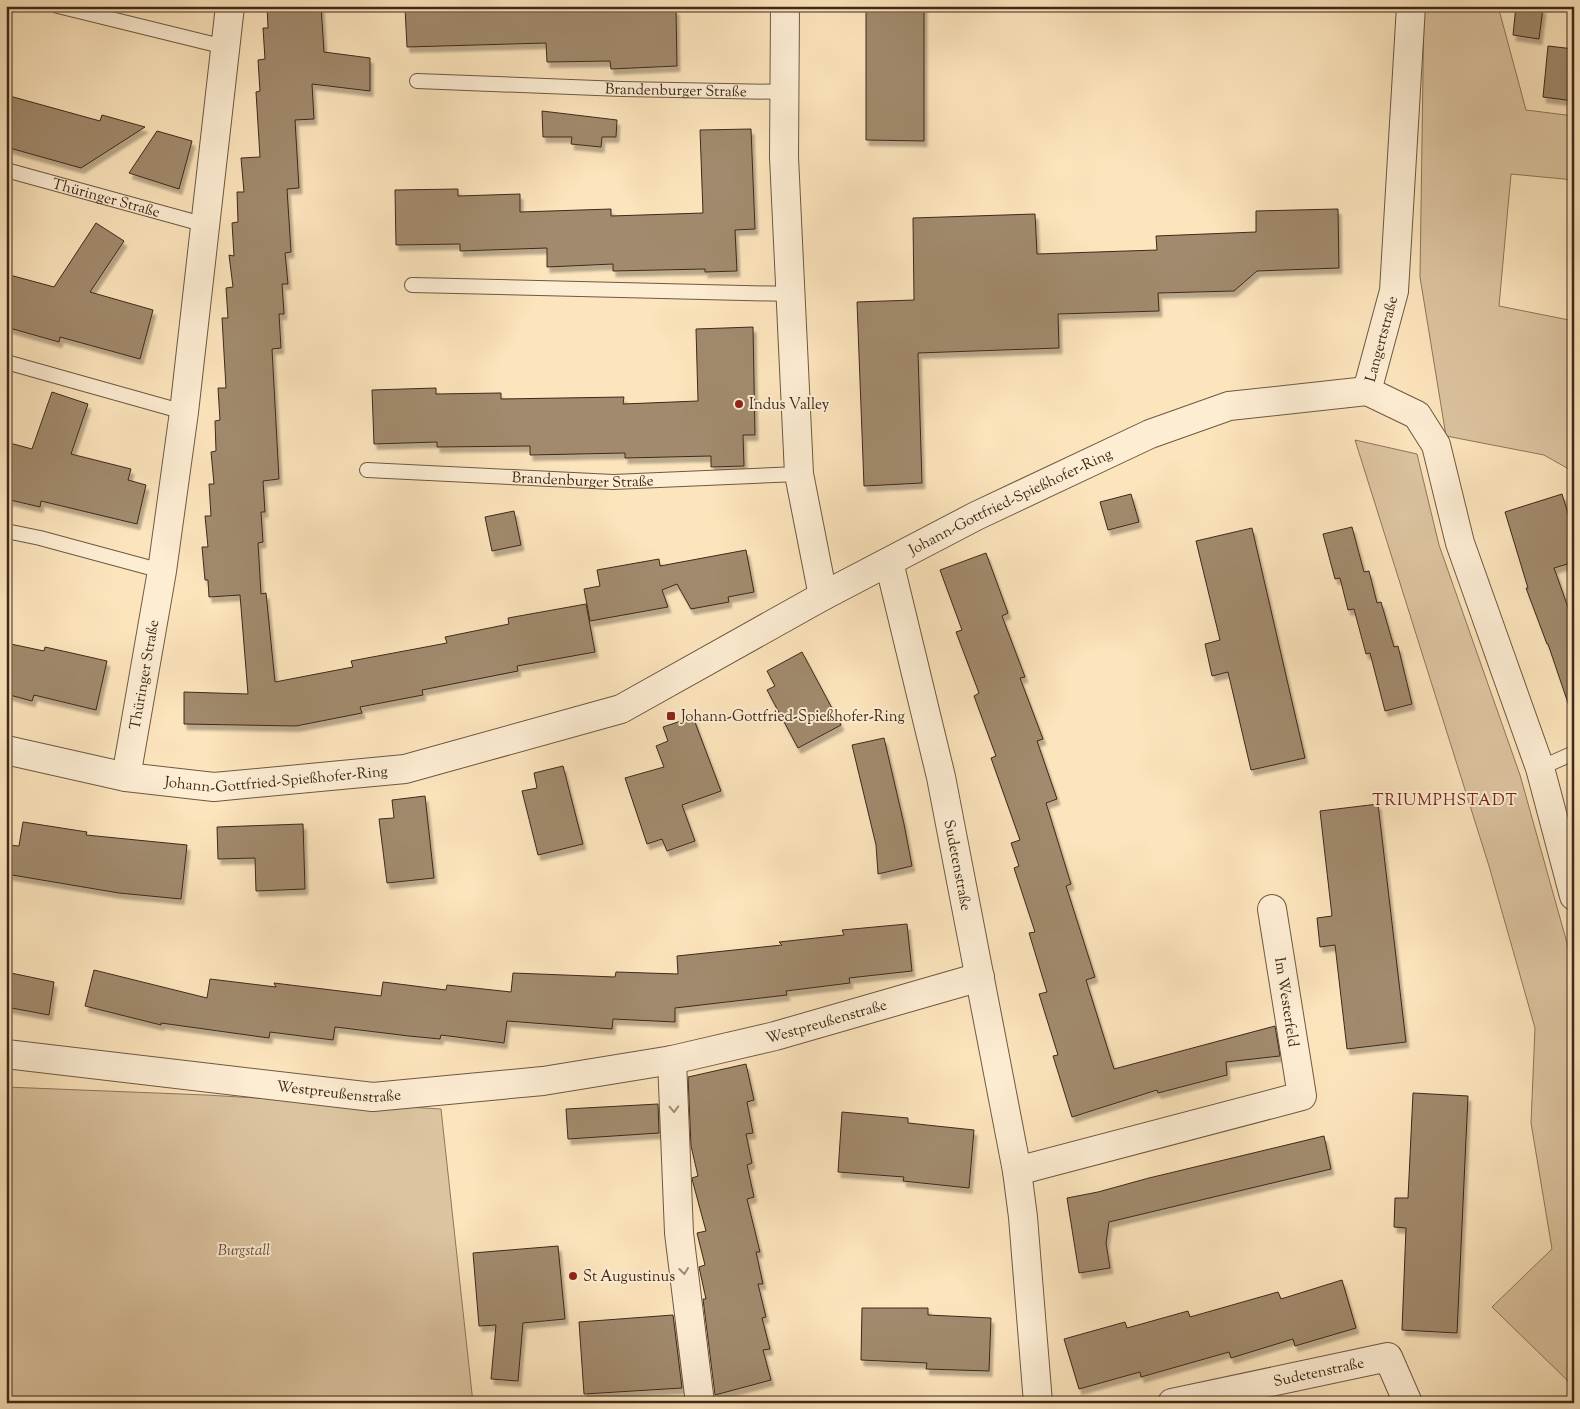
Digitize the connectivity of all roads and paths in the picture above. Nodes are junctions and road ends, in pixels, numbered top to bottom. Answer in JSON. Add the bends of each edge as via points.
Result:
{"nodes":[{"id":1,"x":58,"y":6,"type":"edge"},
{"id":2,"x":230,"y":6,"type":"edge"},
{"id":3,"x":784,"y":6,"type":"edge"},
{"id":4,"x":1411,"y":6,"type":"edge"},
{"id":5,"x":225,"y":48,"type":"junction"},
{"id":6,"x":417,"y":81,"type":"dead end"},
{"id":7,"x":784,"y":92,"type":"junction"},
{"id":8,"x":6,"y":170,"type":"edge"},
{"id":9,"x":206,"y":225,"type":"junction"},
{"id":10,"x":412,"y":285,"type":"dead end"},
{"id":11,"x":790,"y":294,"type":"junction"},
{"id":12,"x":6,"y":362,"type":"edge"},
{"id":13,"x":1367,"y":391,"type":"junction"},
{"id":14,"x":184,"y":412,"type":"junction"},
{"id":15,"x":367,"y":470,"type":"dead end"},
{"id":16,"x":799,"y":474,"type":"junction"},
{"id":17,"x":6,"y":531,"type":"edge"},
{"id":18,"x":889,"y":562,"type":"junction"},
{"id":19,"x":162,"y":571,"type":"junction"},
{"id":20,"x":824,"y":596,"type":"junction"},
{"id":21,"x":6,"y":750,"type":"edge"},
{"id":22,"x":1574,"y":753,"type":"edge"},
{"id":23,"x":1540,"y":768,"type":"junction"},
{"id":24,"x":126,"y":777,"type":"junction"},
{"id":25,"x":1574,"y":896,"type":"edge"},
{"id":26,"x":1272,"y":909,"type":"dead end"},
{"id":27,"x":980,"y":977,"type":"junction"},
{"id":28,"x":6,"y":1054,"type":"edge"},
{"id":29,"x":672,"y":1060,"type":"junction"},
{"id":30,"x":1017,"y":1171,"type":"junction"},
{"id":31,"x":700,"y":1403,"type":"edge"},
{"id":32,"x":1038,"y":1403,"type":"edge"},
{"id":33,"x":1172,"y":1403,"type":"edge"},
{"id":34,"x":1408,"y":1403,"type":"edge"}],
"edges":[{"from":1,"to":5,"type":"lane"},
{"from":2,"to":5,"type":"street","name":"Thüringer Straße"},
{"from":3,"to":7,"type":"street"},
{"from":4,"to":13,"type":"street","name":"Langertstraße","via":[[1394,291]]},
{"from":5,"to":9,"type":"street","name":"Thüringer Straße"},
{"from":6,"to":7,"type":"lane","name":"Brandenburger Straße"},
{"from":7,"to":11,"type":"street"},
{"from":8,"to":9,"type":"lane","name":"Thüringer Straße"},
{"from":9,"to":14,"type":"street","name":"Thüringer Straße"},
{"from":10,"to":11,"type":"lane"},
{"from":11,"to":16,"type":"street"},
{"from":12,"to":14,"type":"lane"},
{"from":13,"to":18,"type":"street","name":"Johann-Gottfried-Spießhofer-Ring","via":[[1229,406],[1150,434],[976,516]]},
{"from":13,"to":23,"type":"street","name":"Langertstraße","via":[[1416,415],[1436,445],[1460,543]]},
{"from":14,"to":19,"type":"street","name":"Thüringer Straße"},
{"from":15,"to":16,"type":"lane","name":"Brandenburger Straße","via":[[613,482]]},
{"from":16,"to":20,"type":"street"},
{"from":17,"to":19,"type":"lane"},
{"from":18,"to":20,"type":"street","name":"Johann-Gottfried-Spießhofer-Ring"},
{"from":18,"to":27,"type":"street","name":"Sudetenstraße","via":[[941,777]]},
{"from":19,"to":24,"type":"street","name":"Thüringer Straße"},
{"from":20,"to":24,"type":"street","name":"Johann-Gottfried-Spießhofer-Ring","via":[[621,709],[405,770],[214,787]]},
{"from":21,"to":24,"type":"street","name":"Johann-Gottfried-Spießhofer-Ring"},
{"from":22,"to":23,"type":"lane"},
{"from":23,"to":25,"type":"street","name":"Langertstraße"},
{"from":26,"to":30,"type":"street","name":"Im Westerfeld","via":[[1302,1096]]},
{"from":27,"to":29,"type":"street","name":"Westpreußenstraße","via":[[775,1036]]},
{"from":27,"to":30,"type":"street","name":"Sudetenstraße"},
{"from":28,"to":29,"type":"street","name":"Westpreußenstraße","via":[[373,1097],[543,1081]]},
{"from":29,"to":31,"type":"street","one_way":true,"via":[[679,1233]]},
{"from":30,"to":32,"type":"street","name":"Sudetenstraße"},
{"from":33,"to":34,"type":"street","name":"Sudetenstraße","via":[[1388,1358]]}]}
